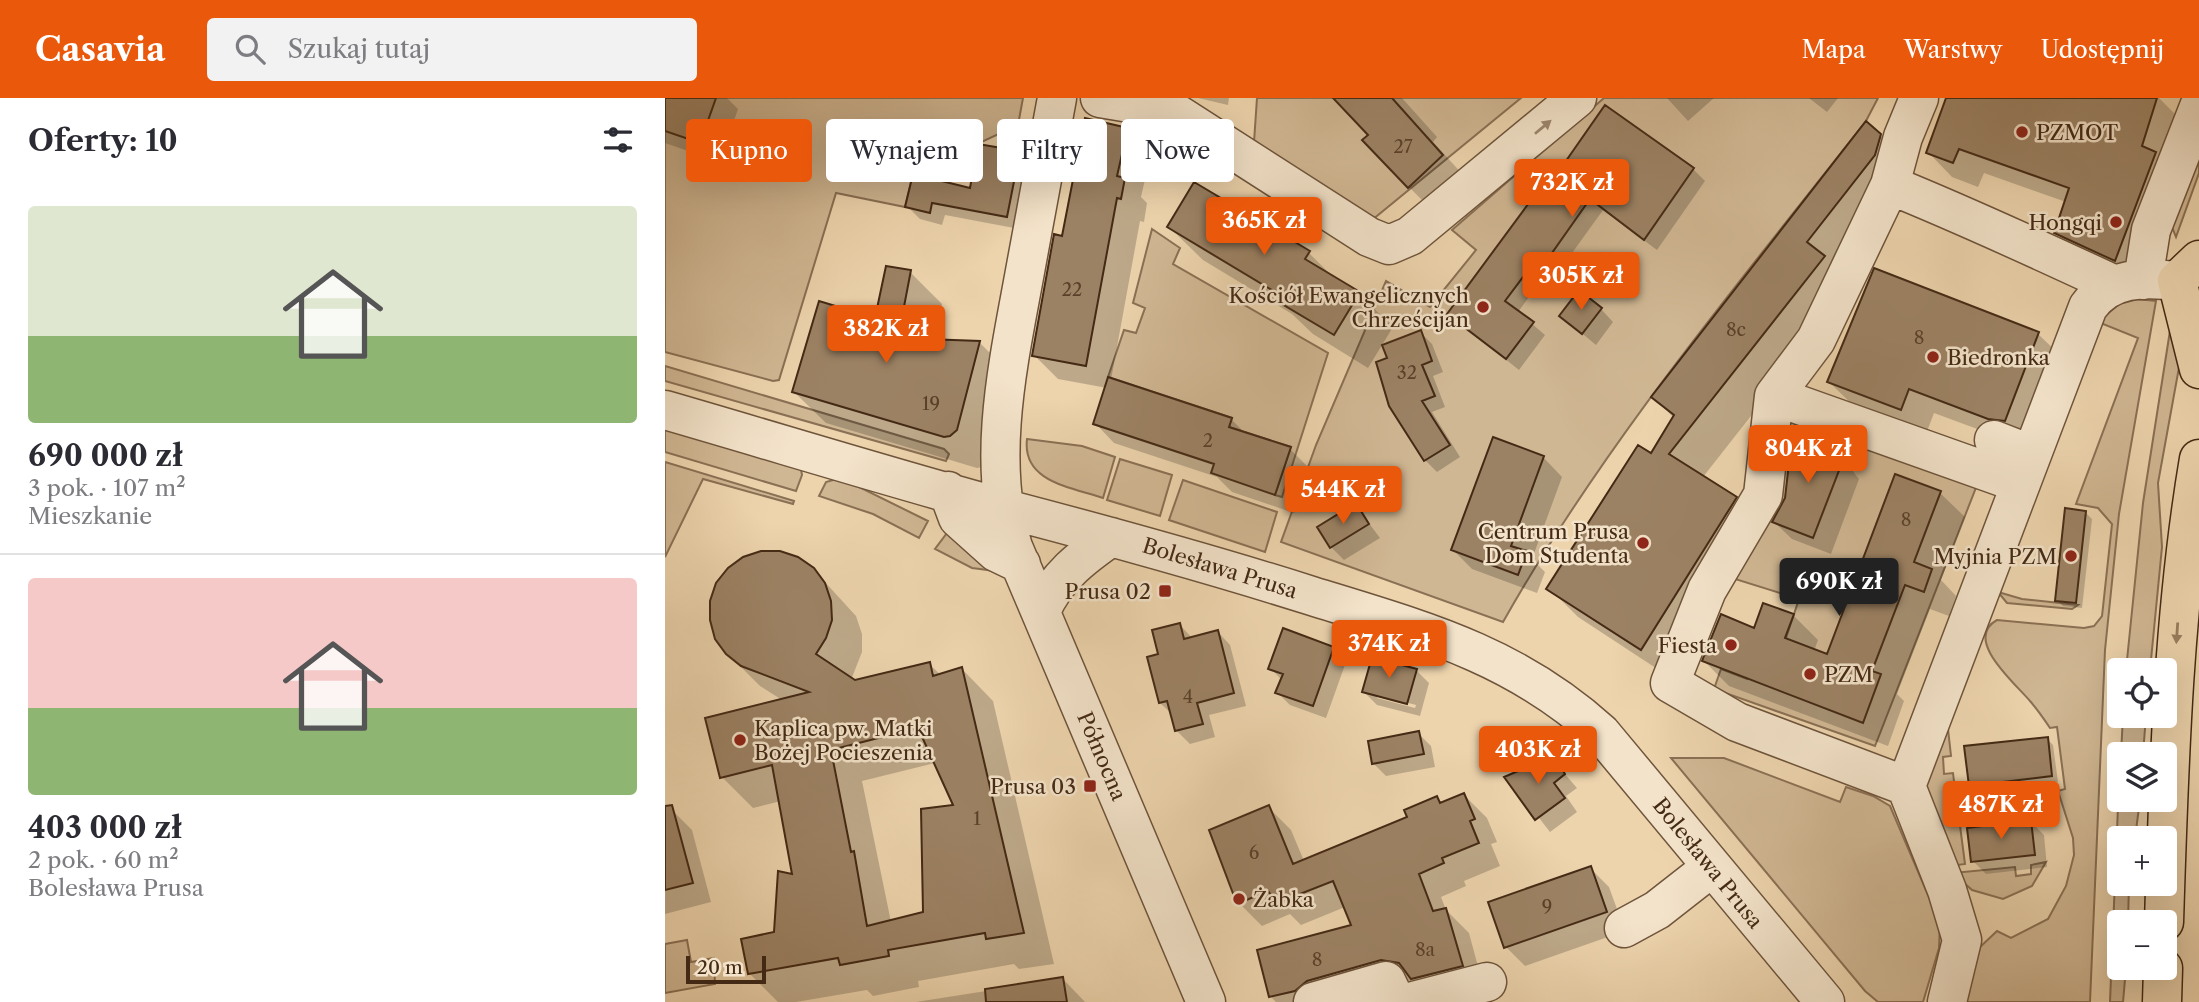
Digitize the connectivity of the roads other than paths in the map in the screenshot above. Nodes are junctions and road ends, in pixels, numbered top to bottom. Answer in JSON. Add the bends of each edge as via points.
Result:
{"nodes":[{"id":1,"x":1057,"y":98,"type":"edge"},
{"id":2,"x":1100,"y":98,"type":"edge"},
{"id":3,"x":1577,"y":98,"type":"edge"},
{"id":4,"x":1919,"y":98,"type":"edge"},
{"id":5,"x":2199,"y":107,"type":"edge"},
{"id":6,"x":1890,"y":185,"type":"junction"},
{"id":7,"x":2159,"y":276,"type":"edge"},
{"id":8,"x":2199,"y":369,"type":"edge"},
{"id":9,"x":1774,"y":396,"type":"junction"},
{"id":10,"x":665,"y":410,"type":"edge"},
{"id":11,"x":1994,"y":440,"type":"dead end"},
{"id":12,"x":2199,"y":459,"type":"edge"},
{"id":13,"x":2024,"y":468,"type":"junction"},
{"id":14,"x":948,"y":491,"type":"junction"},
{"id":15,"x":1005,"y":508,"type":"junction"},
{"id":16,"x":1111,"y":537,"type":"junction"},
{"id":17,"x":1021,"y":565,"type":"junction"},
{"id":18,"x":1041,"y":611,"type":"junction"},
{"id":19,"x":1906,"y":786,"type":"junction"},
{"id":20,"x":1712,"y":867,"type":"junction"},
{"id":21,"x":2165,"y":910,"type":"edge"},
{"id":22,"x":1624,"y":928,"type":"dead end"},
{"id":23,"x":2156,"y":980,"type":"edge"},
{"id":24,"x":2162,"y":980,"type":"edge"},
{"id":25,"x":1487,"y":982,"type":"dead end"},
{"id":26,"x":1206,"y":1002,"type":"edge"},
{"id":27,"x":1313,"y":1002,"type":"edge"},
{"id":28,"x":1396,"y":1002,"type":"edge"},
{"id":29,"x":1410,"y":1002,"type":"edge"},
{"id":30,"x":1825,"y":1002,"type":"edge"},
{"id":31,"x":1947,"y":1002,"type":"edge"},
{"id":32,"x":2146,"y":1002,"type":"edge"},
{"id":33,"x":2162,"y":1002,"type":"edge"}],
"edges":[{"from":1,"to":15,"type":"street","name":"Północna","via":[[1013,337],[1002,451]]},
{"from":2,"to":3,"type":"street","one_way":true,"via":[[1171,110],[1369,237],[1389,245],[1410,236]]},
{"from":4,"to":6,"type":"street"},
{"from":5,"to":7,"type":"street","via":[[2151,230]]},
{"from":6,"to":7,"type":"street","via":[[1978,220],[2013,240]]},
{"from":6,"to":9,"type":"street","via":[[1816,340]]},
{"from":7,"to":8,"type":"main road"},
{"from":7,"to":13,"type":"street","via":[[2099,292],[2088,307]]},
{"from":9,"to":13,"type":"street"},
{"from":9,"to":19,"type":"street","via":[[1763,495],[1707,590],[1670,683],[1737,722]]},
{"from":10,"to":14,"type":"street","name":"Bolesława Prusa"},
{"from":11,"to":13,"type":"street"},
{"from":12,"to":21,"type":"main road","one_way":true,"via":[[2176,639]]},
{"from":13,"to":19,"type":"street"},
{"from":14,"to":15,"type":"street","name":"Bolesława Prusa"},
{"from":14,"to":17,"type":"street","via":[[958,518],[996,552]]},
{"from":15,"to":16,"type":"street","name":"Bolesława Prusa"},
{"from":15,"to":17,"type":"street","name":"Północna"},
{"from":16,"to":18,"type":"street","via":[[1066,572]]},
{"from":16,"to":20,"type":"street","name":"Bolesława Prusa","via":[[1434,634],[1508,666],[1562,700],[1601,733]]},
{"from":17,"to":18,"type":"street","name":"Północna"},
{"from":18,"to":26,"type":"street","name":"Północna"},
{"from":19,"to":31,"type":"street","via":[[1962,940]]},
{"from":20,"to":22,"type":"street","via":[[1657,910]]},
{"from":20,"to":30,"type":"street","name":"Bolesława Prusa"},
{"from":23,"to":32,"type":"street"},
{"from":24,"to":33,"type":"main road"},
{"from":25,"to":29,"type":"street"},
{"from":27,"to":28,"type":"street","via":[[1386,981]]}]}
